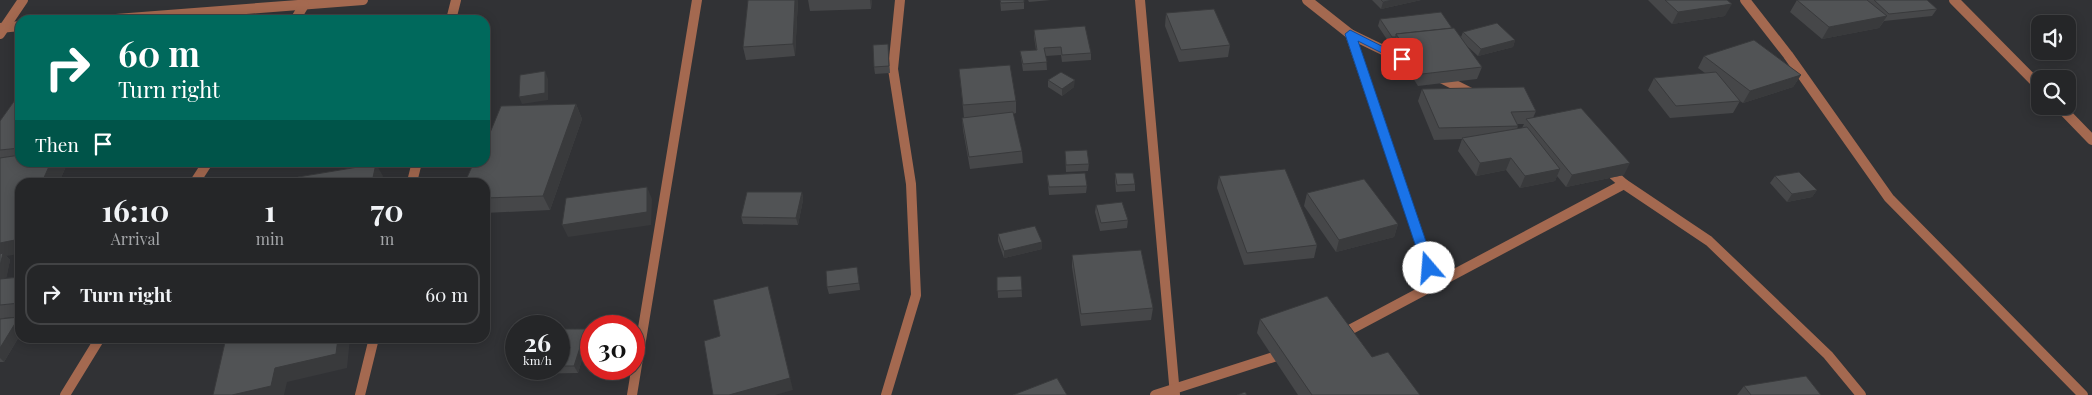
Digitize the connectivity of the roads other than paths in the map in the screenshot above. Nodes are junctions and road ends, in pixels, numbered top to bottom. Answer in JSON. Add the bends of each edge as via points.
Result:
{"nodes":[{"id":1,"x":23,"y":0,"type":"edge"},
{"id":2,"x":363,"y":0,"type":"edge"},
{"id":3,"x":456,"y":0,"type":"edge"},
{"id":4,"x":697,"y":0,"type":"edge"},
{"id":5,"x":900,"y":0,"type":"edge"},
{"id":6,"x":1140,"y":0,"type":"edge"},
{"id":7,"x":1307,"y":0,"type":"edge"},
{"id":8,"x":1746,"y":0,"type":"edge"},
{"id":9,"x":1954,"y":0,"type":"edge"},
{"id":10,"x":304,"y":5,"type":"junction"},
{"id":11,"x":170,"y":15,"type":"edge"},
{"id":12,"x":298,"y":15,"type":"edge"},
{"id":13,"x":452,"y":15,"type":"edge"},
{"id":14,"x":15,"y":27,"type":"edge"},
{"id":15,"x":1,"y":30,"type":"edge"},
{"id":16,"x":1350,"y":34,"type":"junction"},
{"id":17,"x":2031,"y":78,"type":"edge"},
{"id":18,"x":1479,"y":97,"type":"edge"},
{"id":19,"x":2068,"y":115,"type":"edge"},
{"id":20,"x":2092,"y":140,"type":"edge"},
{"id":21,"x":1598,"y":161,"type":"edge"},
{"id":22,"x":205,"y":167,"type":"edge"},
{"id":23,"x":198,"y":178,"type":"edge"},
{"id":24,"x":1624,"y":184,"type":"junction"},
{"id":25,"x":1435,"y":286,"type":"junction"},
{"id":26,"x":1327,"y":339,"type":"edge"},
{"id":27,"x":97,"y":343,"type":"edge"},
{"id":28,"x":373,"y":343,"type":"edge"},
{"id":29,"x":1300,"y":348,"type":"edge"},
{"id":30,"x":1174,"y":393,"type":"edge"},
{"id":31,"x":65,"y":395,"type":"edge"},
{"id":32,"x":360,"y":395,"type":"edge"},
{"id":33,"x":632,"y":395,"type":"edge"},
{"id":34,"x":886,"y":395,"type":"edge"},
{"id":35,"x":1155,"y":395,"type":"edge"},
{"id":36,"x":1861,"y":395,"type":"edge"},
{"id":37,"x":2083,"y":395,"type":"edge"}],
"edges":[{"from":1,"to":15,"type":"street"},
{"from":2,"to":10,"type":"street"},
{"from":3,"to":13,"type":"street"},
{"from":4,"to":33,"type":"street"},
{"from":5,"to":34,"type":"street","via":[[894,69],[911,184],[916,295]]},
{"from":6,"to":30,"type":"street"},
{"from":7,"to":16,"type":"street"},
{"from":8,"to":37,"type":"street","via":[[1889,198]]},
{"from":9,"to":17,"type":"street"},
{"from":10,"to":11,"type":"street"},
{"from":10,"to":12,"type":"street"},
{"from":14,"to":15,"type":"street"},
{"from":16,"to":18,"type":"street"},
{"from":16,"to":25,"type":"street"},
{"from":19,"to":20,"type":"street"},
{"from":21,"to":24,"type":"street"},
{"from":22,"to":23,"type":"street"},
{"from":24,"to":25,"type":"street"},
{"from":24,"to":36,"type":"street","via":[[1709,241],[1828,355]]},
{"from":25,"to":26,"type":"street","via":[[1348,337]]},
{"from":27,"to":31,"type":"street"},
{"from":28,"to":32,"type":"street"},
{"from":29,"to":30,"type":"street"},
{"from":30,"to":35,"type":"street"}]}
